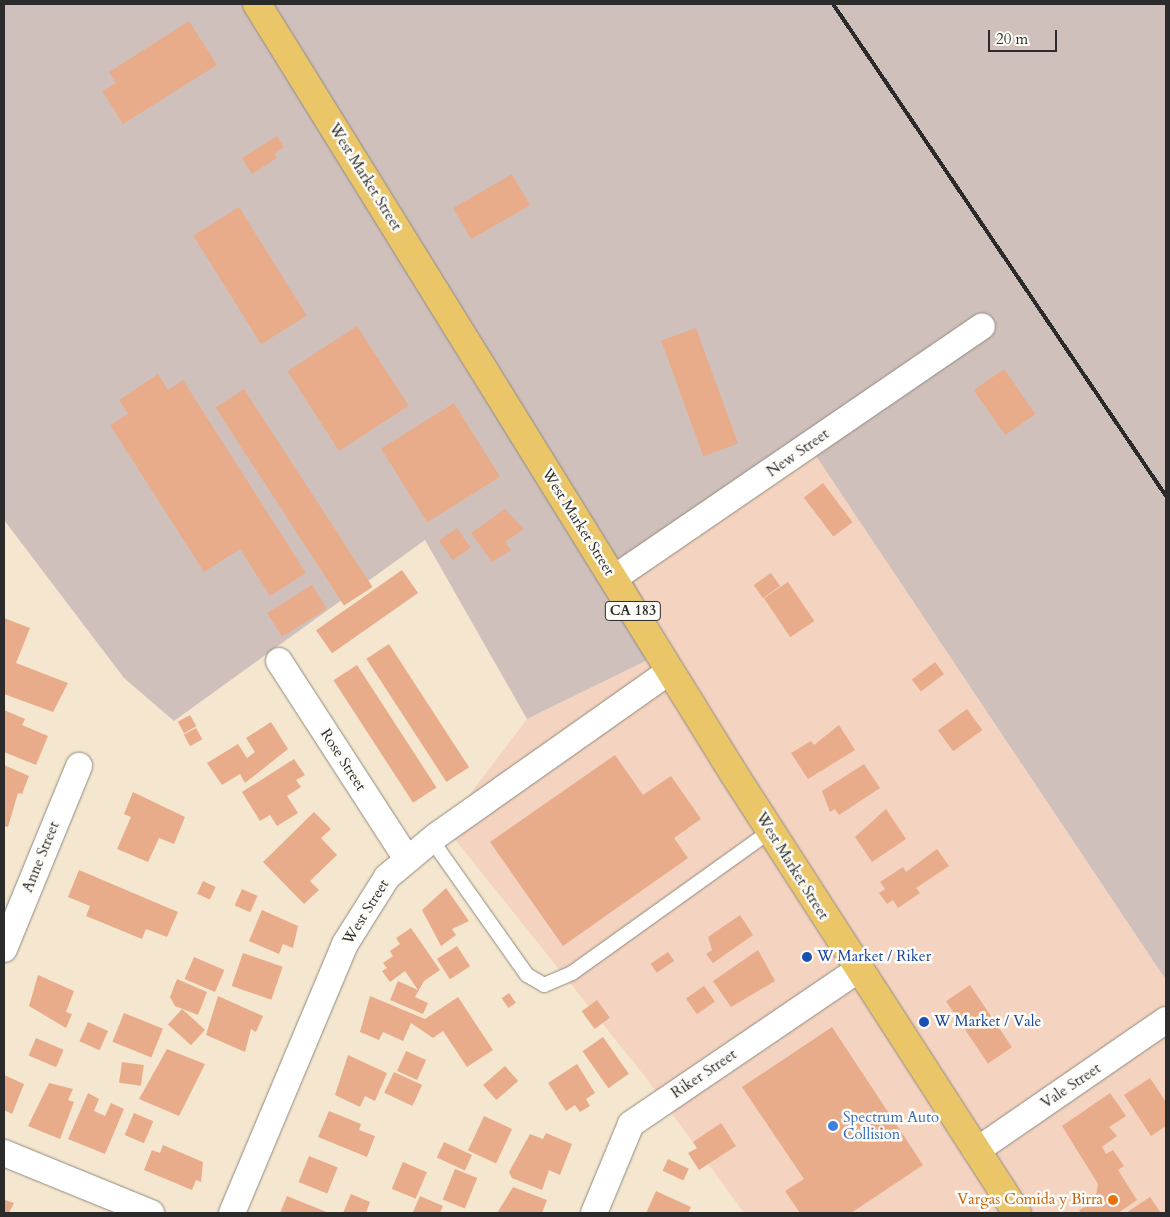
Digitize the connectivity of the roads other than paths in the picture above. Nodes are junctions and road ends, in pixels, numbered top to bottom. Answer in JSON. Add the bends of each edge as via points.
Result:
{"nodes":[{"id":1,"x":257,"y":4,"type":"edge"},
{"id":2,"x":982,"y":326,"type":"dead end"},
{"id":3,"x":614,"y":579,"type":"junction"},
{"id":4,"x":279,"y":661,"type":"dead end"},
{"id":5,"x":670,"y":671,"type":"junction"},
{"id":6,"x":79,"y":766,"type":"dead end"},
{"id":7,"x":770,"y":831,"type":"junction"},
{"id":8,"x":431,"y":839,"type":"junction"},
{"id":9,"x":407,"y":859,"type":"junction"},
{"id":10,"x":4,"y":948,"type":"edge"},
{"id":11,"x":858,"y":970,"type":"junction"},
{"id":12,"x":1166,"y":1020,"type":"edge"},
{"id":13,"x":976,"y":1151,"type":"junction"},
{"id":14,"x":4,"y":1153,"type":"edge"},
{"id":15,"x":151,"y":1213,"type":"edge"},
{"id":16,"x":232,"y":1213,"type":"edge"},
{"id":17,"x":594,"y":1213,"type":"edge"},
{"id":18,"x":1017,"y":1213,"type":"edge"}],
"edges":[{"from":1,"to":3,"type":"main road","name":"West Market Street","number":"CA 183"},
{"from":2,"to":3,"type":"street","name":"New Street"},
{"from":3,"to":5,"type":"main road","name":"West Market Street","number":"CA 183"},
{"from":4,"to":9,"type":"street","name":"Rose Street"},
{"from":5,"to":7,"type":"main road","name":"West Market Street","number":"CA 183"},
{"from":5,"to":8,"type":"street","name":"West Street"},
{"from":6,"to":10,"type":"street","name":"Anne Street"},
{"from":7,"to":8,"type":"lane","via":[[572,972],[544,985],[527,975]]},
{"from":7,"to":11,"type":"main road","name":"West Market Street","number":"CA 183"},
{"from":8,"to":9,"type":"street","name":"West Street"},
{"from":9,"to":16,"type":"street","name":"West Street","via":[[387,877],[345,944]]},
{"from":11,"to":13,"type":"main road","name":"West Market Street","number":"CA 183"},
{"from":11,"to":17,"type":"street","name":"Riker Street","via":[[631,1124]]},
{"from":12,"to":13,"type":"street","name":"Vale Street"},
{"from":13,"to":18,"type":"main road","name":"West Market Street","number":"CA 183"},
{"from":14,"to":15,"type":"street"}]}
